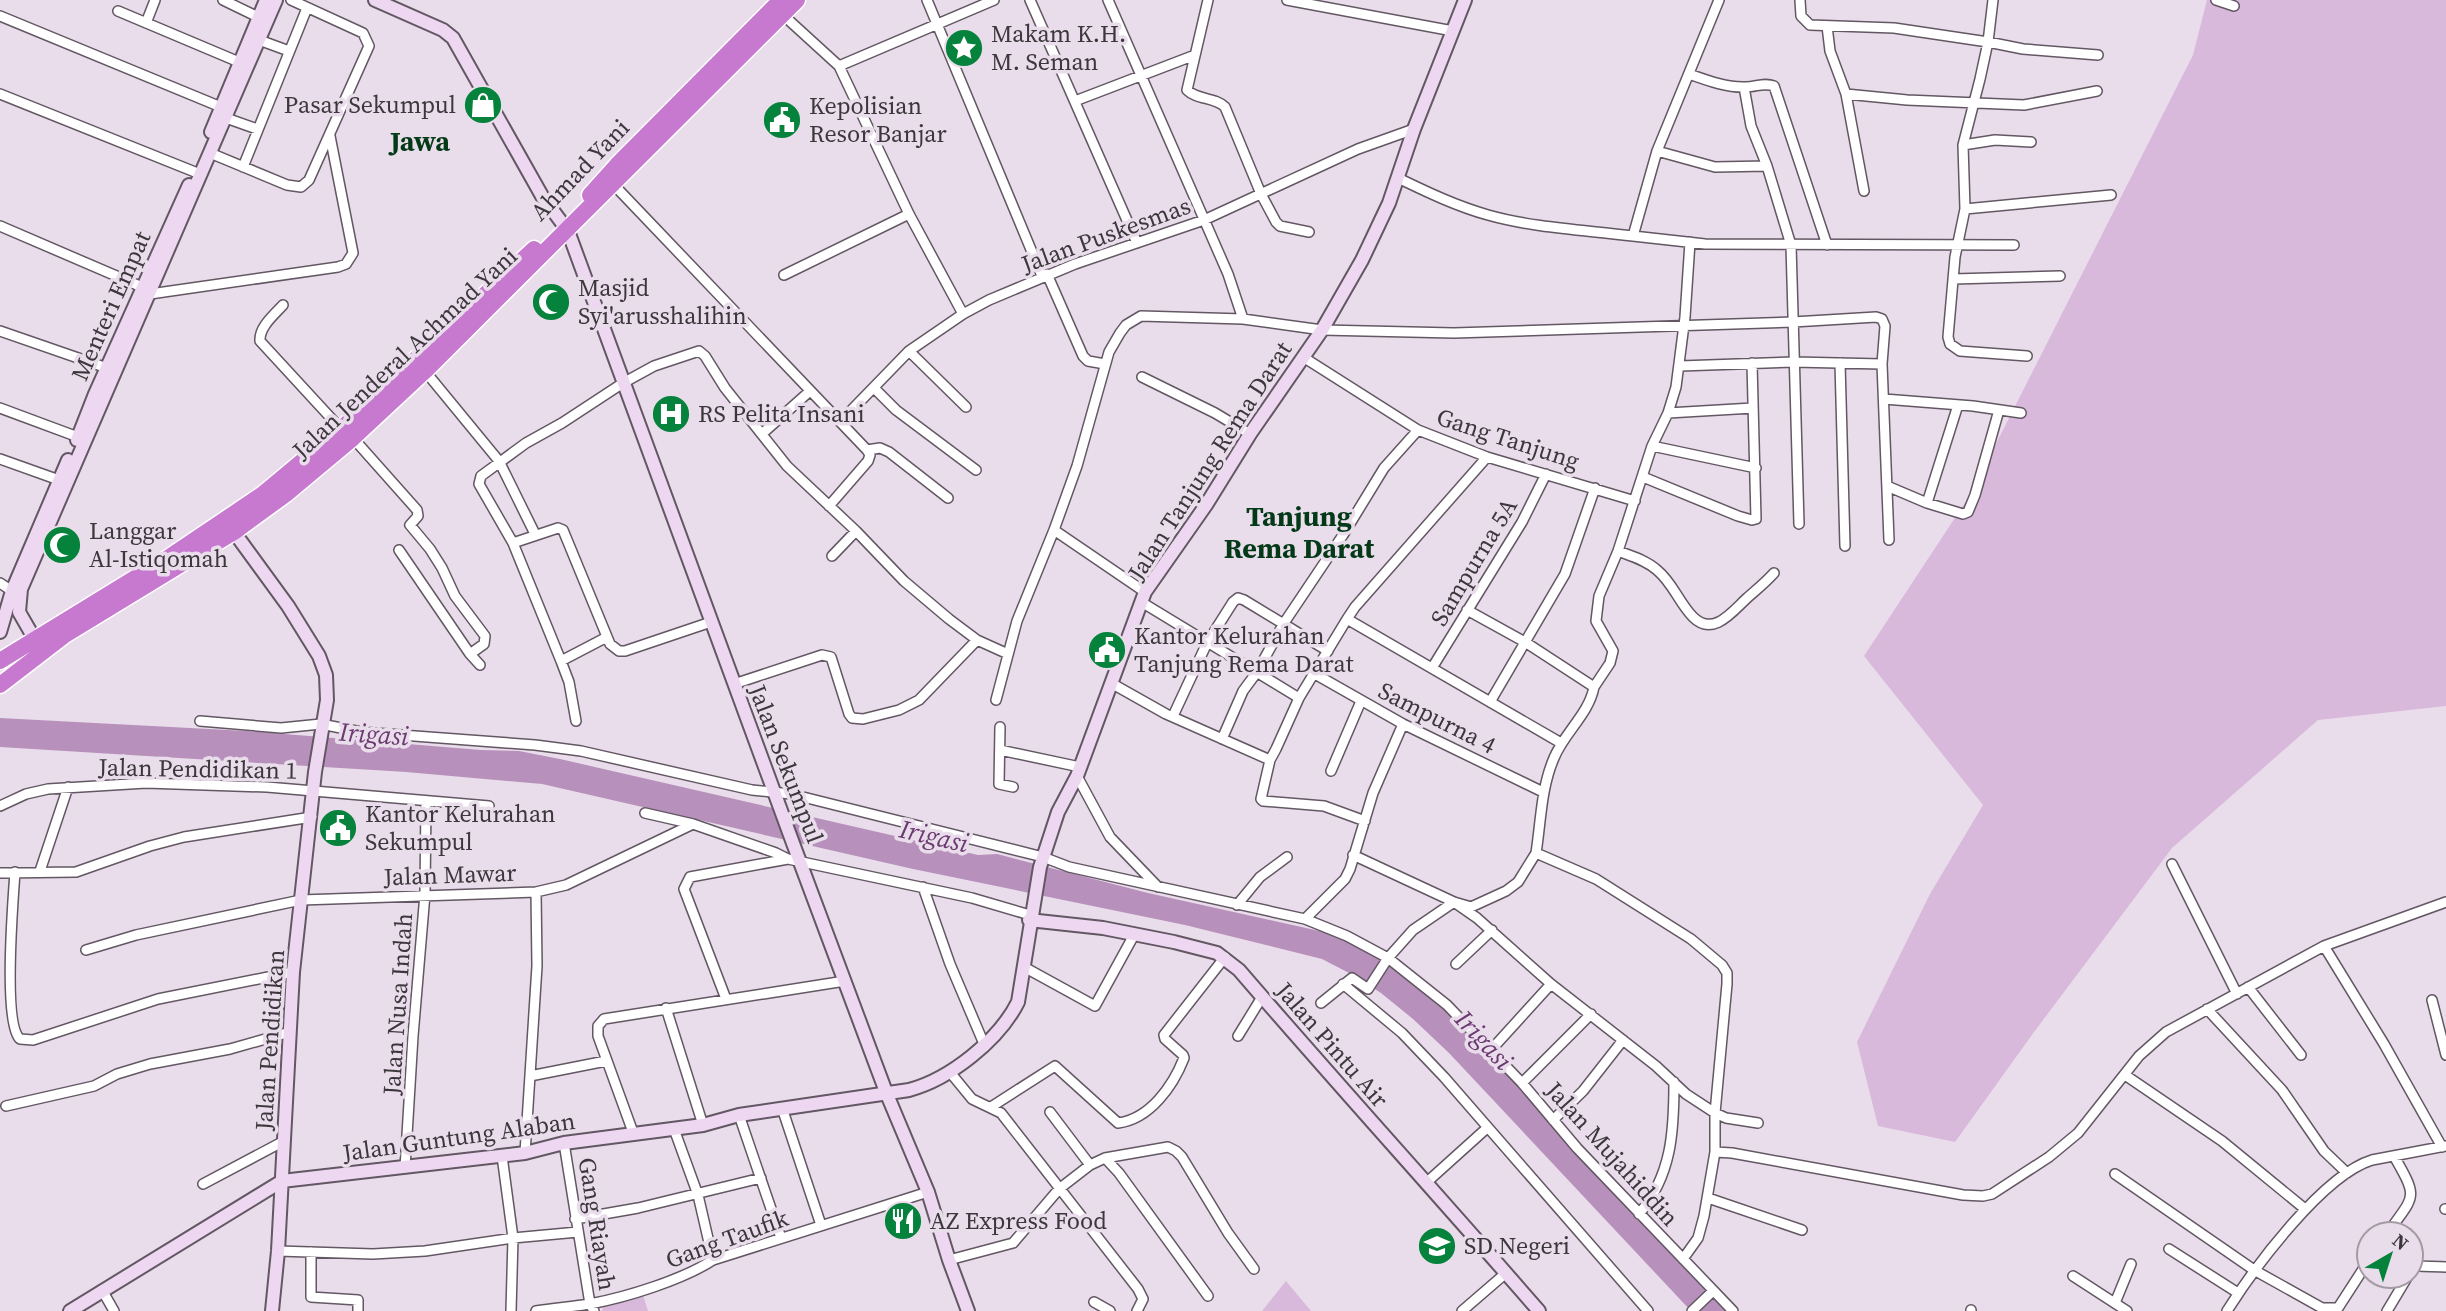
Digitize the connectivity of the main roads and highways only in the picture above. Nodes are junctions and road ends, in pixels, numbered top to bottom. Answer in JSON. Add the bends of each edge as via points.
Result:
{"nodes":[{"id":1,"x":797,"y":0,"type":"edge"},
{"id":2,"x":781,"y":7,"type":"edge"},
{"id":3,"x":564,"y":227,"type":"junction"},
{"id":4,"x":347,"y":433,"type":"junction"},
{"id":5,"x":145,"y":579,"type":"junction"},
{"id":6,"x":122,"y":592,"type":"junction"},
{"id":7,"x":0,"y":660,"type":"edge"},
{"id":8,"x":0,"y":685,"type":"edge"}],
"edges":[{"from":1,"to":2,"type":"highway","name":"Jalan Jenderal Achmad Yani"},
{"from":2,"to":3,"type":"highway","name":"Ahmad Yani"},
{"from":2,"to":3,"type":"highway","name":"Jalan Jenderal Achmad Yani","via":[[614,185]]},
{"from":3,"to":4,"type":"highway","name":"Ahmad Yani","via":[[453,326]]},
{"from":3,"to":4,"type":"highway","name":"Jalan Jenderal Achmad Yani","via":[[425,372]]},
{"from":4,"to":5,"type":"highway","name":"Ahmad Yani"},
{"from":4,"to":5,"type":"highway","name":"Jalan Jenderal Achmad Yani","via":[[286,494],[234,532]]},
{"from":5,"to":6,"type":"highway","name":"Ahmad Yani"},
{"from":6,"to":7,"type":"highway","name":"Ahmad Yani"},
{"from":6,"to":8,"type":"highway"}]}
